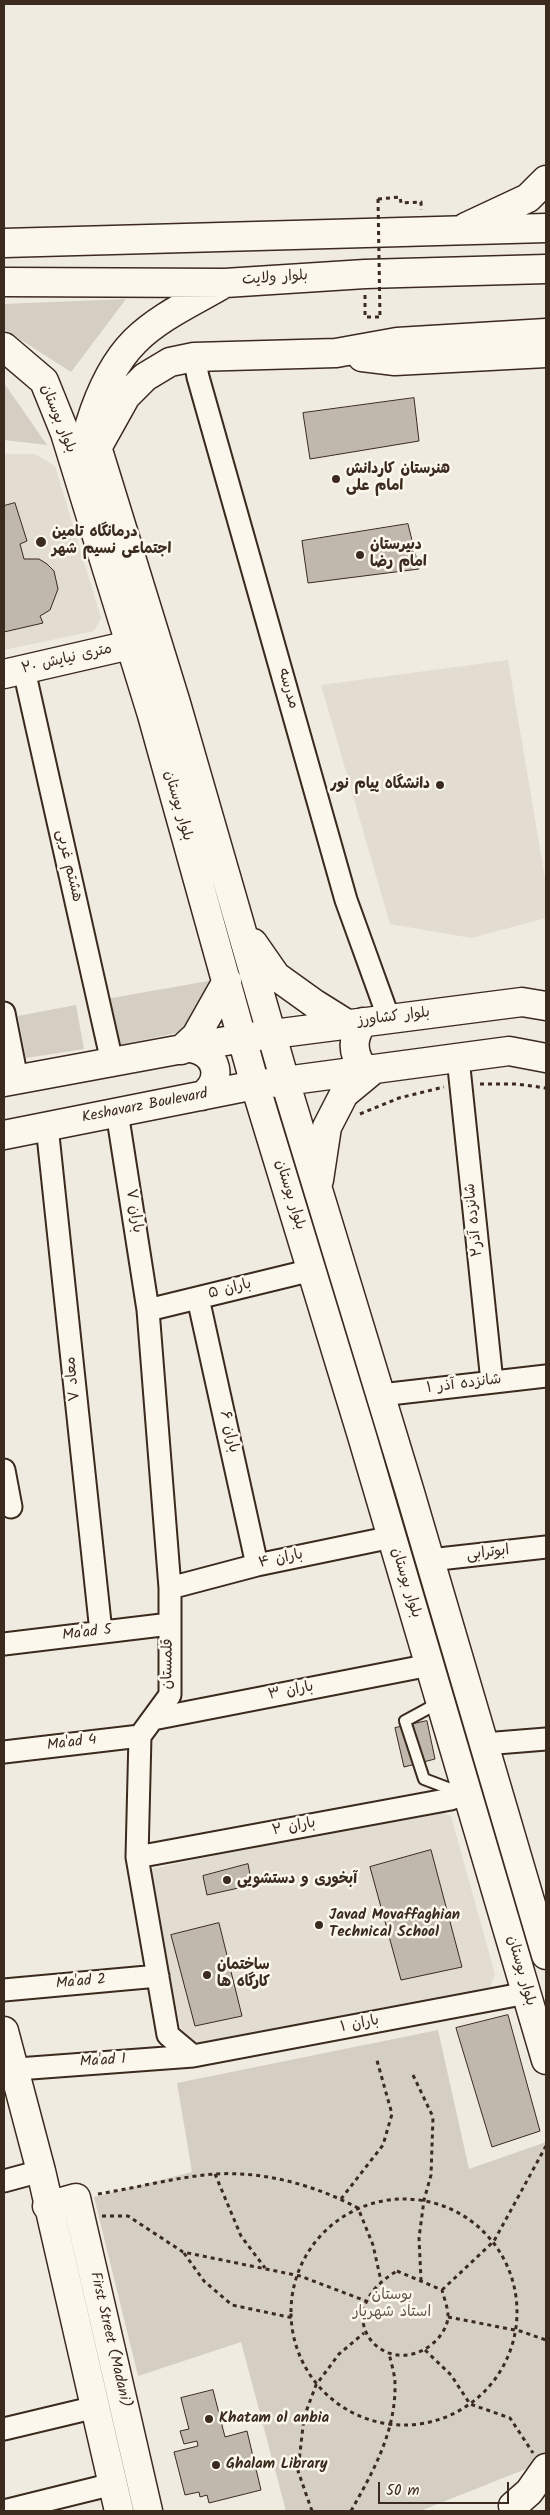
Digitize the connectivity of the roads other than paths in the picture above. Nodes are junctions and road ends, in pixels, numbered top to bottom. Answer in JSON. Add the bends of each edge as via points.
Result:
{"nodes":[{"id":1,"x":546,"y":180,"type":"edge"},
{"id":2,"x":546,"y":228,"type":"edge"},
{"id":3,"x":455,"y":232,"type":"junction"},
{"id":4,"x":4,"y":243,"type":"edge"},
{"id":5,"x":546,"y":269,"type":"edge"},
{"id":6,"x":4,"y":282,"type":"edge"},
{"id":7,"x":225,"y":283,"type":"junction"},
{"id":8,"x":546,"y":333,"type":"edge"},
{"id":9,"x":4,"y":347,"type":"edge"},
{"id":10,"x":336,"y":353,"type":"junction"},
{"id":11,"x":546,"y":353,"type":"edge"},
{"id":12,"x":194,"y":357,"type":"junction"},
{"id":13,"x":84,"y":435,"type":"junction"},
{"id":14,"x":130,"y":646,"type":"junction"},
{"id":15,"x":14,"y":672,"type":"edge"},
{"id":16,"x":242,"y":927,"type":"junction"},
{"id":17,"x":227,"y":981,"type":"junction"},
{"id":18,"x":546,"y":1006,"type":"edge"},
{"id":19,"x":4,"y":1013,"type":"edge"},
{"id":20,"x":366,"y":1022,"type":"junction"},
{"id":21,"x":272,"y":1033,"type":"junction"},
{"id":22,"x":242,"y":1038,"type":"junction"},
{"id":23,"x":186,"y":1049,"type":"junction"},
{"id":24,"x":546,"y":1058,"type":"edge"},
{"id":25,"x":112,"y":1062,"type":"junction"},
{"id":26,"x":369,"y":1070,"type":"junction"},
{"id":27,"x":459,"y":1071,"type":"junction"},
{"id":28,"x":11,"y":1080,"type":"edge"},
{"id":29,"x":286,"y":1081,"type":"junction"},
{"id":30,"x":256,"y":1085,"type":"junction"},
{"id":31,"x":202,"y":1096,"type":"junction"},
{"id":32,"x":117,"y":1112,"type":"junction"},
{"id":33,"x":47,"y":1126,"type":"junction"},
{"id":34,"x":4,"y":1134,"type":"edge"},
{"id":35,"x":318,"y":1189,"type":"junction"},
{"id":36,"x":312,"y":1270,"type":"junction"},
{"id":37,"x":198,"y":1298,"type":"junction"},
{"id":38,"x":148,"y":1310,"type":"junction"},
{"id":39,"x":546,"y":1376,"type":"edge"},
{"id":40,"x":492,"y":1382,"type":"junction"},
{"id":41,"x":381,"y":1395,"type":"junction"},
{"id":42,"x":4,"y":1470,"type":"edge"},
{"id":43,"x":409,"y":1489,"type":"junction"},
{"id":44,"x":380,"y":1496,"type":"junction"},
{"id":45,"x":10,"y":1507,"type":"dead end"},
{"id":46,"x":392,"y":1537,"type":"junction"},
{"id":47,"x":546,"y":1547,"type":"edge"},
{"id":48,"x":430,"y":1560,"type":"junction"},
{"id":49,"x":257,"y":1565,"type":"junction"},
{"id":50,"x":170,"y":1588,"type":"junction"},
{"id":51,"x":170,"y":1624,"type":"junction"},
{"id":52,"x":101,"y":1632,"type":"junction"},
{"id":53,"x":4,"y":1644,"type":"edge"},
{"id":54,"x":430,"y":1665,"type":"junction"},
{"id":55,"x":440,"y":1701,"type":"junction"},
{"id":56,"x":146,"y":1728,"type":"junction"},
{"id":57,"x":546,"y":1739,"type":"edge"},
{"id":58,"x":484,"y":1744,"type":"junction"},
{"id":59,"x":4,"y":1752,"type":"edge"},
{"id":60,"x":460,"y":1797,"type":"junction"},
{"id":61,"x":137,"y":1858,"type":"junction"},
{"id":62,"x":545,"y":1948,"type":"edge"},
{"id":63,"x":158,"y":1976,"type":"junction"},
{"id":64,"x":4,"y":1990,"type":"edge"},
{"id":65,"x":527,"y":1993,"type":"junction"},
{"id":66,"x":4,"y":2031,"type":"edge"},
{"id":67,"x":193,"y":2056,"type":"junction"},
{"id":68,"x":546,"y":2060,"type":"edge"},
{"id":69,"x":9,"y":2069,"type":"edge"},
{"id":70,"x":41,"y":2172,"type":"junction"},
{"id":71,"x":4,"y":2182,"type":"edge"},
{"id":72,"x":48,"y":2206,"type":"junction"},
{"id":73,"x":123,"y":2399,"type":"junction"},
{"id":74,"x":96,"y":2407,"type":"junction"},
{"id":75,"x":4,"y":2429,"type":"edge"},
{"id":76,"x":546,"y":2477,"type":"edge"},
{"id":77,"x":113,"y":2484,"type":"junction"},
{"id":78,"x":507,"y":2508,"type":"edge"},
{"id":79,"x":4,"y":2511,"type":"edge"},
{"id":80,"x":119,"y":2511,"type":"edge"},
{"id":81,"x":148,"y":2511,"type":"edge"}],
"edges":[{"from":1,"to":3,"type":"main road","via":[[528,198]]},
{"from":2,"to":3,"type":"main road"},
{"from":3,"to":4,"type":"main road"},
{"from":5,"to":7,"type":"main road","name":"بلوار ولایت","via":[[365,274]]},
{"from":6,"to":7,"type":"main road","name":"بلوار ولایت"},
{"from":7,"to":13,"type":"main road","name":"بلوار بوستان","via":[[164,318],[135,341],[112,372]]},
{"from":8,"to":10,"type":"main road","via":[[397,342]]},
{"from":9,"to":13,"type":"main road","name":"بلوار بوستان","via":[[44,381]]},
{"from":10,"to":11,"type":"main road","via":[[394,362]]},
{"from":10,"to":12,"type":"main road"},
{"from":12,"to":13,"type":"main road","via":[[170,362],[145,377]]},
{"from":12,"to":20,"type":"street","name":"مدرسه","via":[[346,900]]},
{"from":13,"to":14,"type":"main road","name":"بلوار بوستان"},
{"from":13,"to":16,"type":"main road","name":"بلوار بوستان","via":[[176,703]]},
{"from":14,"to":15,"type":"main road","name":"۲۰ متری نیایش"},
{"from":14,"to":17,"type":"main road","name":"بلوار بوستان"},
{"from":15,"to":25,"type":"street","name":"هشتم غربی"},
{"from":16,"to":20,"type":"main road","via":[[276,976],[315,1004]]},
{"from":16,"to":21,"type":"main road","name":"بلوار بوستان"},
{"from":17,"to":22,"type":"main road","name":"بلوار بوستان"},
{"from":17,"to":23,"type":"main road"},
{"from":18,"to":20,"type":"main road","name":"بلوار کشاورز","via":[[522,1002]]},
{"from":19,"to":28,"type":"street"},
{"from":20,"to":21,"type":"main road","name":"بلوار کشاورز"},
{"from":20,"to":26,"type":"main road","via":[[354,1042],[356,1057]]},
{"from":21,"to":22,"type":"main road","name":"بلوار کشاورز"},
{"from":21,"to":29,"type":"main road","name":"بلوار بوستان"},
{"from":22,"to":23,"type":"main road"},
{"from":22,"to":30,"type":"main road","name":"بلوار بوستان"},
{"from":23,"to":25,"type":"main road"},
{"from":23,"to":31,"type":"main road","via":[[201,1050],[214,1063],[216,1072],[210,1090]]},
{"from":24,"to":27,"type":"main road","via":[[509,1051]]},
{"from":25,"to":28,"type":"main road"},
{"from":26,"to":27,"type":"main road"},
{"from":26,"to":29,"type":"main road"},
{"from":26,"to":35,"type":"main road","via":[[344,1094],[327,1127]]},
{"from":27,"to":40,"type":"street","name":"شانزده آذر۲"},
{"from":29,"to":30,"type":"main road","name":"Keshavarz Boulevard"},
{"from":29,"to":35,"type":"main road","name":"بلوار بوستان"},
{"from":30,"to":31,"type":"main road","name":"Keshavarz Boulevard"},
{"from":30,"to":36,"type":"main road","name":"بلوار بوستان"},
{"from":31,"to":32,"type":"main road","name":"Keshavarz Boulevard"},
{"from":32,"to":33,"type":"main road","name":"Keshavarz Boulevard"},
{"from":32,"to":38,"type":"street","name":"باران ۷"},
{"from":33,"to":34,"type":"main road","name":"Keshavarz Boulevard"},
{"from":33,"to":52,"type":"street","name":"معاد ۷"},
{"from":35,"to":41,"type":"main road","name":"بلوار بوستان"},
{"from":36,"to":37,"type":"street","name":"باران ۵"},
{"from":36,"to":44,"type":"main road","name":"بلوار بوستان"},
{"from":37,"to":38,"type":"street","name":"باران ۵"},
{"from":37,"to":49,"type":"street","name":"باران ۶"},
{"from":38,"to":50,"type":"street","name":"قلمستان"},
{"from":39,"to":40,"type":"street","name":"شانزده آذر ۱"},
{"from":40,"to":41,"type":"street","name":"شانزده آذر ۱"},
{"from":41,"to":43,"type":"main road","name":"بلوار بوستان"},
{"from":42,"to":45,"type":"street"},
{"from":43,"to":44,"type":"main road"},
{"from":43,"to":48,"type":"main road","name":"بلوار بوستان"},
{"from":44,"to":46,"type":"main road","name":"بلوار بوستان"},
{"from":46,"to":49,"type":"street","name":"باران ۴"},
{"from":46,"to":54,"type":"main road","name":"بلوار بوستان"},
{"from":47,"to":48,"type":"street","name":"ابوترابی"},
{"from":48,"to":58,"type":"main road","name":"بلوار بوستان"},
{"from":49,"to":50,"type":"street","name":"باران ۴"},
{"from":50,"to":51,"type":"street","name":"قلمستان"},
{"from":51,"to":52,"type":"street","name":"Ma'ad 5"},
{"from":51,"to":56,"type":"street","name":"قلمستان","via":[[170,1695]]},
{"from":52,"to":53,"type":"street","name":"Ma'ad 5"},
{"from":54,"to":55,"type":"main road","name":"بلوار بوستان"},
{"from":54,"to":56,"type":"street","name":"باران ۳"},
{"from":55,"to":60,"type":"main road","name":"بلوار بوستان"},
{"from":55,"to":60,"type":"lane","via":[[405,1721],[424,1779]]},
{"from":56,"to":59,"type":"street","name":"Ma'ad 4"},
{"from":56,"to":61,"type":"street"},
{"from":57,"to":58,"type":"street"},
{"from":58,"to":62,"type":"main road","name":"بلوار بوستان"},
{"from":60,"to":61,"type":"street","name":"باران ۲"},
{"from":60,"to":65,"type":"main road","name":"بلوار بوستان"},
{"from":61,"to":63,"type":"street"},
{"from":63,"to":64,"type":"street","name":"Ma'ad 2"},
{"from":63,"to":67,"type":"street","via":[[168,2035]]},
{"from":65,"to":67,"type":"street","name":"باران ۱"},
{"from":65,"to":68,"type":"main road","name":"بلوار بوستان"},
{"from":66,"to":69,"type":"main road","name":"First Street (Madani)"},
{"from":67,"to":69,"type":"street","name":"Ma'ad 1"},
{"from":69,"to":70,"type":"main road","name":"First Street (Madani)"},
{"from":70,"to":71,"type":"street"},
{"from":70,"to":72,"type":"main road","name":"First Street (Madani)"},
{"from":72,"to":73,"type":"main road","name":"First Street (Madani)","via":[[78,2207]]},
{"from":72,"to":74,"type":"main road","name":"First Street (Madani)"},
{"from":73,"to":74,"type":"main road"},
{"from":73,"to":81,"type":"main road","name":"First Street (Madani)"},
{"from":74,"to":75,"type":"street"},
{"from":74,"to":77,"type":"main road","name":"First Street (Madani)"},
{"from":76,"to":78,"type":"main road"},
{"from":77,"to":79,"type":"street"},
{"from":77,"to":80,"type":"main road","name":"First Street (Madani)"}]}
